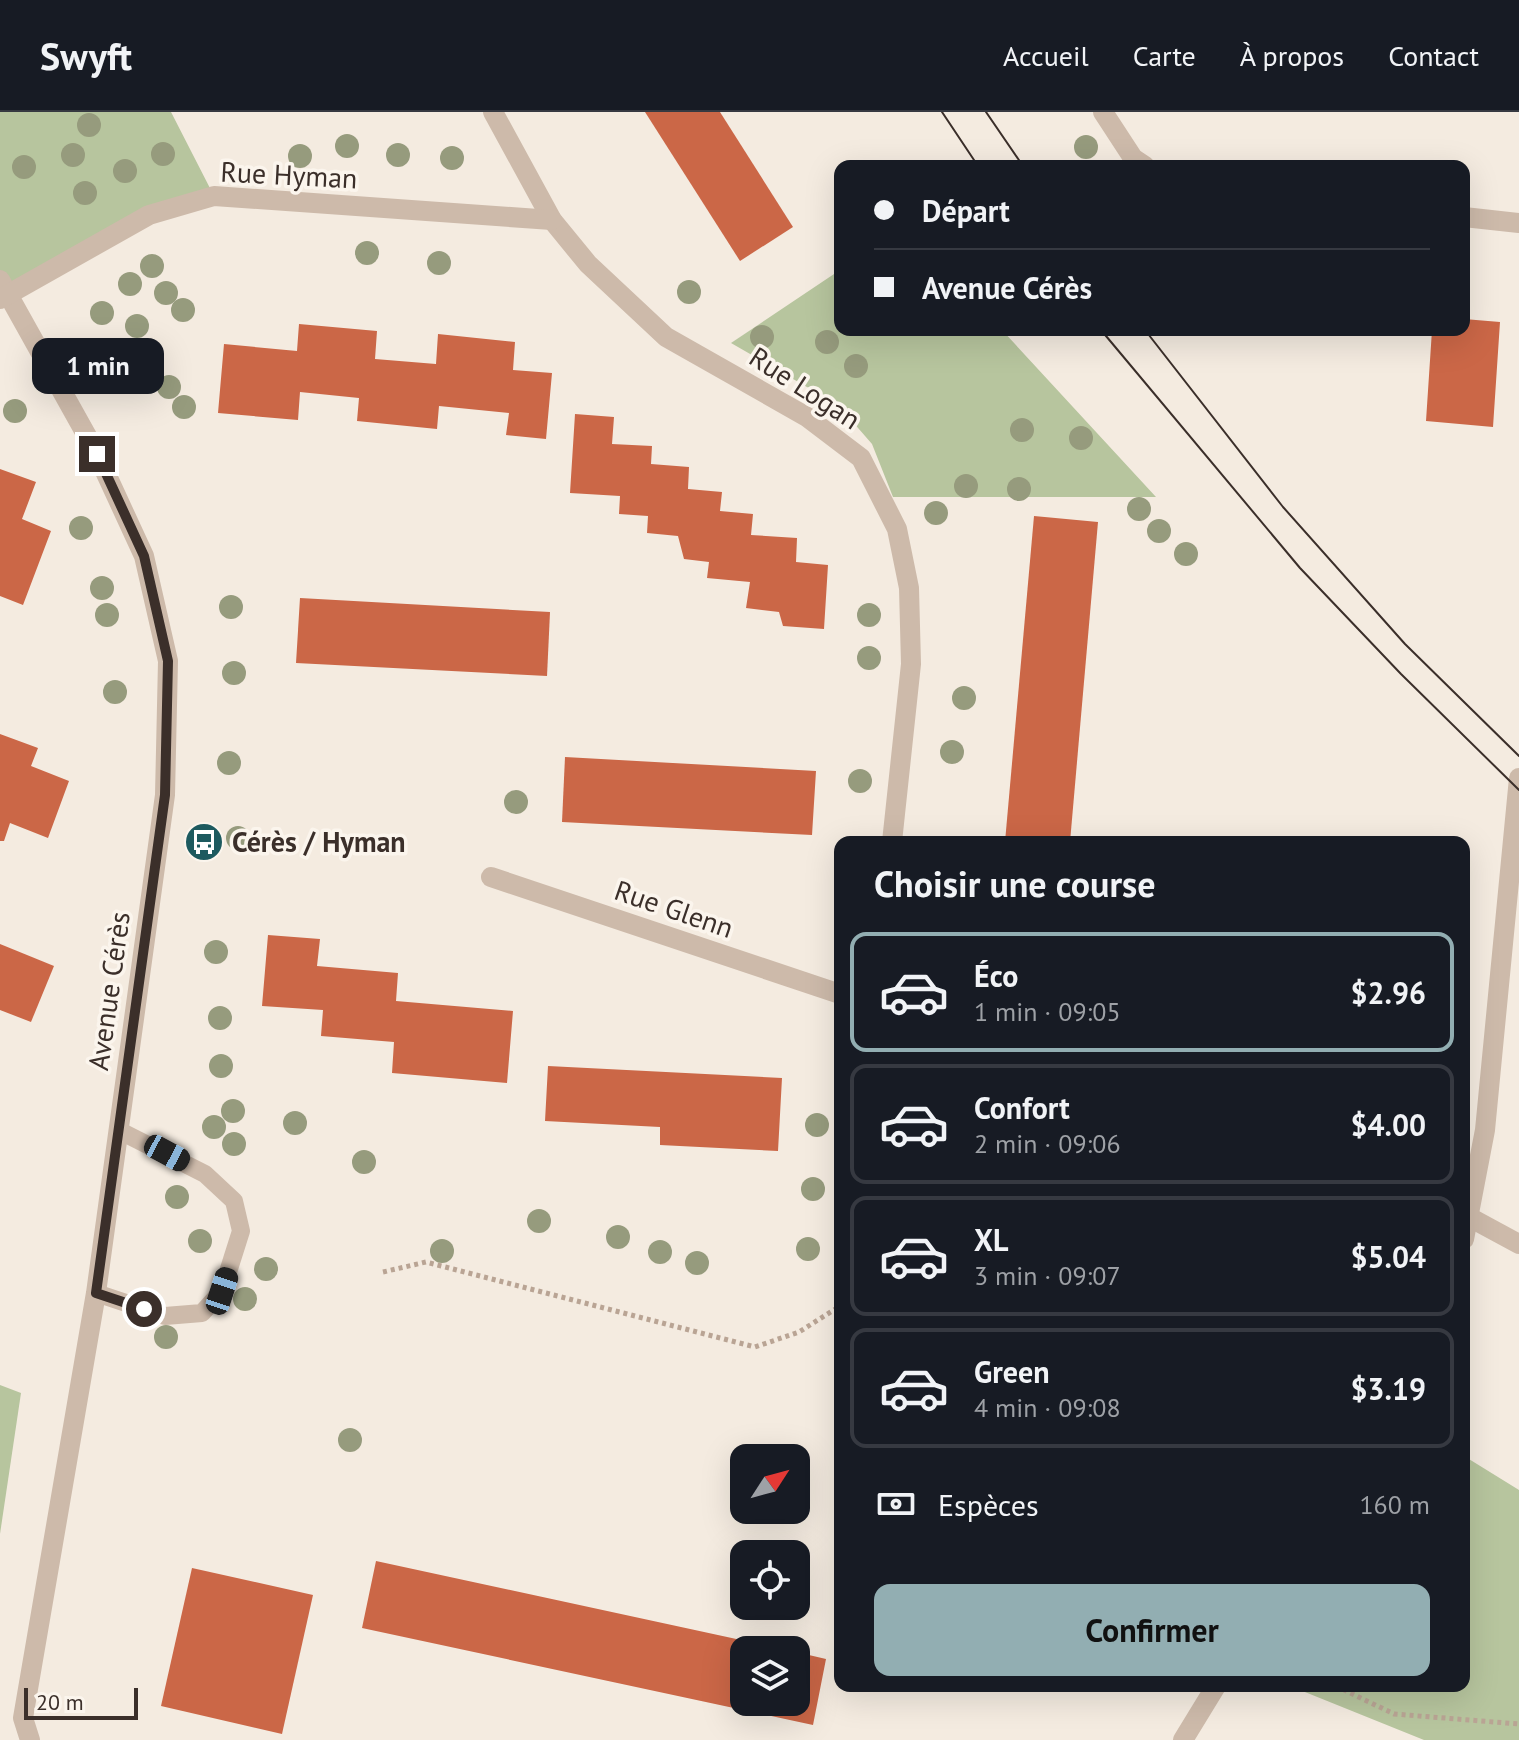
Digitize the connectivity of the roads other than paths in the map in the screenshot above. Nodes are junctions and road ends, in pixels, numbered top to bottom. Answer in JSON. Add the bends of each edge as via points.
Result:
{"nodes":[{"id":1,"x":493,"y":112,"type":"edge"},
{"id":2,"x":1103,"y":112,"type":"edge"},
{"id":3,"x":1136,"y":160,"type":"edge"},
{"id":4,"x":1470,"y":218,"type":"edge"},
{"id":5,"x":552,"y":220,"type":"junction"},
{"id":6,"x":1519,"y":223,"type":"edge"},
{"id":7,"x":3,"y":291,"type":"edge"},
{"id":8,"x":1519,"y":778,"type":"edge"},
{"id":9,"x":893,"y":836,"type":"edge"},
{"id":10,"x":491,"y":877,"type":"dead end"},
{"id":11,"x":834,"y":992,"type":"edge"},
{"id":12,"x":118,"y":1130,"type":"junction"},
{"id":13,"x":1470,"y":1212,"type":"edge"},
{"id":14,"x":1470,"y":1218,"type":"edge"},
{"id":15,"x":1519,"y":1244,"type":"edge"},
{"id":16,"x":96,"y":1293,"type":"junction"},
{"id":17,"x":1212,"y":1692,"type":"edge"},
{"id":18,"x":30,"y":1740,"type":"edge"},
{"id":19,"x":1183,"y":1740,"type":"edge"}],
"edges":[{"from":1,"to":5,"type":"street","name":"Rue Logan"},
{"from":2,"to":3,"type":"street"},
{"from":4,"to":6,"type":"street"},
{"from":5,"to":7,"type":"street","name":"Rue Hyman","via":[[214,196],[149,215]]},
{"from":5,"to":9,"type":"street","name":"Rue Logan","via":[[588,264],[666,337],[807,417],[861,458],[897,529],[909,588],[911,664]]},
{"from":7,"to":12,"type":"street","name":"Avenue Cérès","via":[[97,454],[144,556],[168,661],[165,795]]},
{"from":8,"to":13,"type":"street","via":[[1485,1130]]},
{"from":10,"to":11,"type":"street","name":"Rue Glenn"},
{"from":12,"to":16,"type":"street","name":"Avenue Cérès"},
{"from":12,"to":16,"type":"lane","via":[[205,1174],[234,1201],[241,1231],[222,1291],[202,1313],[165,1316]]},
{"from":14,"to":15,"type":"street"},
{"from":16,"to":18,"type":"street","name":"Avenue Cérès","via":[[23,1718]]},
{"from":17,"to":19,"type":"street"}]}
